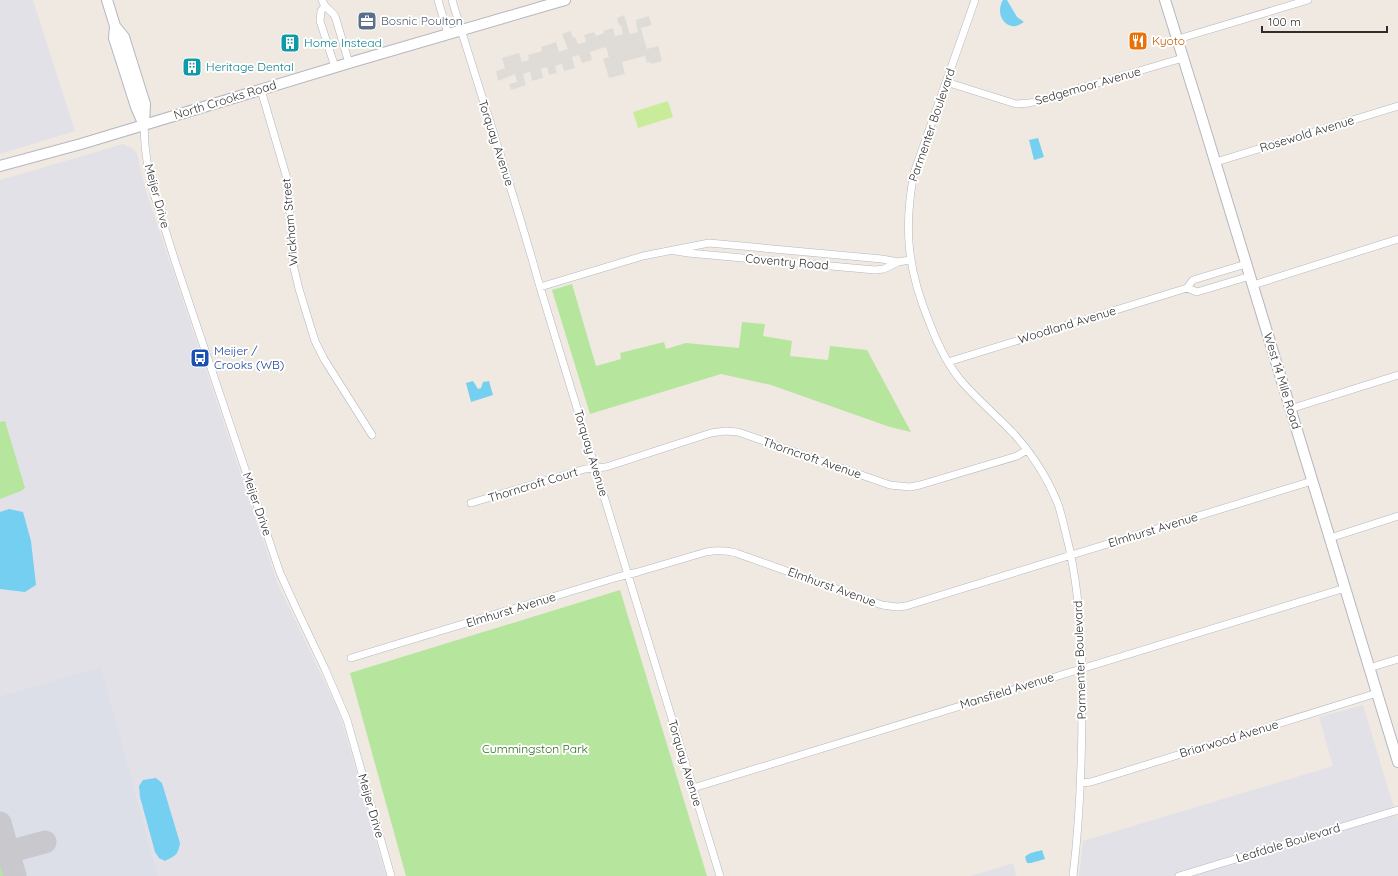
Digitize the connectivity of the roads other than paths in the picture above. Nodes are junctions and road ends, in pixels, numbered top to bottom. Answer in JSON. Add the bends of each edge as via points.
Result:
{"nodes":[{"id":1,"x":106,"y":0,"type":"edge"},
{"id":2,"x":438,"y":0,"type":"edge"},
{"id":3,"x":452,"y":0,"type":"edge"},
{"id":4,"x":565,"y":0,"type":"edge"},
{"id":5,"x":975,"y":0,"type":"edge"},
{"id":6,"x":1165,"y":0,"type":"edge"},
{"id":7,"x":1308,"y":0,"type":"edge"},
{"id":8,"x":323,"y":3,"type":"edge"},
{"id":9,"x":462,"y":30,"type":"junction"},
{"id":10,"x":448,"y":34,"type":"junction"},
{"id":11,"x":1178,"y":39,"type":"junction"},
{"id":12,"x":1183,"y":58,"type":"junction"},
{"id":13,"x":349,"y":63,"type":"junction"},
{"id":14,"x":335,"y":67,"type":"junction"},
{"id":15,"x":946,"y":82,"type":"junction"},
{"id":16,"x":261,"y":90,"type":"junction"},
{"id":17,"x":1398,"y":106,"type":"edge"},
{"id":18,"x":144,"y":125,"type":"junction"},
{"id":19,"x":1216,"y":162,"type":"junction"},
{"id":20,"x":0,"y":166,"type":"edge"},
{"id":21,"x":1398,"y":239,"type":"edge"},
{"id":22,"x":674,"y":250,"type":"junction"},
{"id":23,"x":910,"y":260,"type":"junction"},
{"id":24,"x":898,"y":262,"type":"junction"},
{"id":25,"x":1246,"y":264,"type":"junction"},
{"id":26,"x":1251,"y":281,"type":"junction"},
{"id":27,"x":540,"y":287,"type":"junction"},
{"id":28,"x":1187,"y":288,"type":"junction"},
{"id":29,"x":948,"y":362,"type":"junction"},
{"id":30,"x":1398,"y":375,"type":"edge"},
{"id":31,"x":1290,"y":409,"type":"junction"},
{"id":32,"x":372,"y":435,"type":"dead end"},
{"id":33,"x":1027,"y":450,"type":"junction"},
{"id":34,"x":596,"y":468,"type":"junction"},
{"id":35,"x":1312,"y":481,"type":"junction"},
{"id":36,"x":471,"y":503,"type":"dead end"},
{"id":37,"x":1398,"y":516,"type":"edge"},
{"id":38,"x":1330,"y":538,"type":"junction"},
{"id":39,"x":1072,"y":556,"type":"junction"},
{"id":40,"x":628,"y":575,"type":"junction"},
{"id":41,"x":1345,"y":588,"type":"junction"},
{"id":42,"x":351,"y":658,"type":"dead end"},
{"id":43,"x":1398,"y":659,"type":"edge"},
{"id":44,"x":1082,"y":668,"type":"junction"},
{"id":45,"x":1369,"y":668,"type":"junction"},
{"id":46,"x":1377,"y":694,"type":"junction"},
{"id":47,"x":1398,"y":762,"type":"edge"},
{"id":48,"x":1081,"y":783,"type":"junction"},
{"id":49,"x":693,"y":788,"type":"junction"},
{"id":50,"x":1398,"y":810,"type":"edge"},
{"id":51,"x":391,"y":876,"type":"edge"},
{"id":52,"x":720,"y":876,"type":"edge"},
{"id":53,"x":1072,"y":876,"type":"edge"},
{"id":54,"x":1179,"y":876,"type":"edge"}],
"edges":[{"from":1,"to":18,"type":"main road","via":[[115,26],[114,38]]},
{"from":2,"to":10,"type":"street"},
{"from":3,"to":9,"type":"street","name":"Torquay Avenue"},
{"from":4,"to":9,"type":"main road","name":"North Crooks Road"},
{"from":5,"to":15,"type":"street","name":"Parmenter Boulevard"},
{"from":6,"to":11,"type":"main road","name":"West 14 Mile Road"},
{"from":7,"to":11,"type":"street"},
{"from":8,"to":13,"type":"street","via":[[335,16]]},
{"from":8,"to":14,"type":"street","via":[[320,20]]},
{"from":9,"to":10,"type":"main road","name":"North Crooks Road"},
{"from":9,"to":27,"type":"street","name":"Torquay Avenue"},
{"from":10,"to":13,"type":"main road","name":"North Crooks Road"},
{"from":11,"to":12,"type":"main road","name":"West 14 Mile Road"},
{"from":12,"to":15,"type":"street","name":"Sedgemoor Avenue","via":[[1030,103],[1016,104]]},
{"from":12,"to":19,"type":"main road","name":"West 14 Mile Road"},
{"from":13,"to":14,"type":"main road","name":"North Crooks Road"},
{"from":14,"to":16,"type":"main road","name":"North Crooks Road"},
{"from":15,"to":23,"type":"street","name":"Parmenter Boulevard","via":[[910,191]]},
{"from":16,"to":18,"type":"main road","name":"North Crooks Road"},
{"from":16,"to":32,"type":"street","name":"Wickham Street","via":[[288,182],[294,264],[313,335],[318,349]]},
{"from":17,"to":19,"type":"street","name":"Rosewold Avenue"},
{"from":18,"to":20,"type":"main road","name":"North Crooks Road"},
{"from":18,"to":51,"type":"street","name":"Meijer Drive","via":[[150,178],[175,261],[280,573],[347,720]]},
{"from":19,"to":25,"type":"main road","name":"West 14 Mile Road"},
{"from":21,"to":26,"type":"street","name":"Woodland Avenue"},
{"from":22,"to":24,"type":"street","name":"Coventry Road","via":[[709,243]]},
{"from":22,"to":24,"type":"street","name":"Coventry Road","via":[[875,270],[884,269]]},
{"from":22,"to":27,"type":"street","name":"Coventry Road","via":[[643,256]]},
{"from":23,"to":24,"type":"street","name":"Coventry Road"},
{"from":23,"to":29,"type":"street","name":"Parmenter Boulevard","via":[[920,300]]},
{"from":25,"to":26,"type":"main road","name":"West 14 Mile Road"},
{"from":25,"to":28,"type":"street","name":"Woodland Avenue","via":[[1193,280]]},
{"from":26,"to":28,"type":"street","name":"Woodland Avenue","via":[[1196,292]]},
{"from":26,"to":31,"type":"main road","name":"West 14 Mile Road"},
{"from":27,"to":34,"type":"street","name":"Torquay Avenue"},
{"from":28,"to":29,"type":"street","name":"Woodland Avenue"},
{"from":29,"to":33,"type":"street","name":"Parmenter Boulevard","via":[[962,382]]},
{"from":30,"to":31,"type":"street"},
{"from":31,"to":35,"type":"main road","name":"West 14 Mile Road"},
{"from":33,"to":34,"type":"street","name":"Thorncroft Avenue","via":[[1017,456],[910,487],[890,485],[738,432],[725,431]]},
{"from":33,"to":39,"type":"street","name":"Parmenter Boulevard","via":[[1053,492]]},
{"from":34,"to":36,"type":"street","name":"Thorncroft Court","via":[[585,469]]},
{"from":34,"to":40,"type":"street","name":"Torquay Avenue"},
{"from":35,"to":38,"type":"main road","name":"West 14 Mile Road"},
{"from":35,"to":39,"type":"street","name":"Elmhurst Avenue"},
{"from":37,"to":38,"type":"street"},
{"from":38,"to":41,"type":"main road","name":"West 14 Mile Road"},
{"from":39,"to":40,"type":"street","name":"Elmhurst Avenue","via":[[897,607],[882,605],[725,550],[706,552]]},
{"from":39,"to":44,"type":"street","name":"Parmenter Boulevard","via":[[1082,630]]},
{"from":40,"to":42,"type":"street","name":"Elmhurst Avenue"},
{"from":40,"to":49,"type":"street","name":"Torquay Avenue"},
{"from":41,"to":44,"type":"street","name":"Mansfield Avenue"},
{"from":41,"to":45,"type":"main road","name":"West 14 Mile Road"},
{"from":43,"to":45,"type":"street"},
{"from":44,"to":48,"type":"street","name":"Parmenter Boulevard"},
{"from":44,"to":49,"type":"street","name":"Mansfield Avenue"},
{"from":45,"to":46,"type":"main road","name":"West 14 Mile Road"},
{"from":46,"to":47,"type":"main road","name":"West 14 Mile Road"},
{"from":46,"to":48,"type":"street","name":"Briarwood Avenue"},
{"from":48,"to":53,"type":"street","name":"Parmenter Boulevard"},
{"from":49,"to":52,"type":"street","name":"Torquay Avenue"},
{"from":50,"to":54,"type":"street","name":"Leafdale Boulevard"}]}
